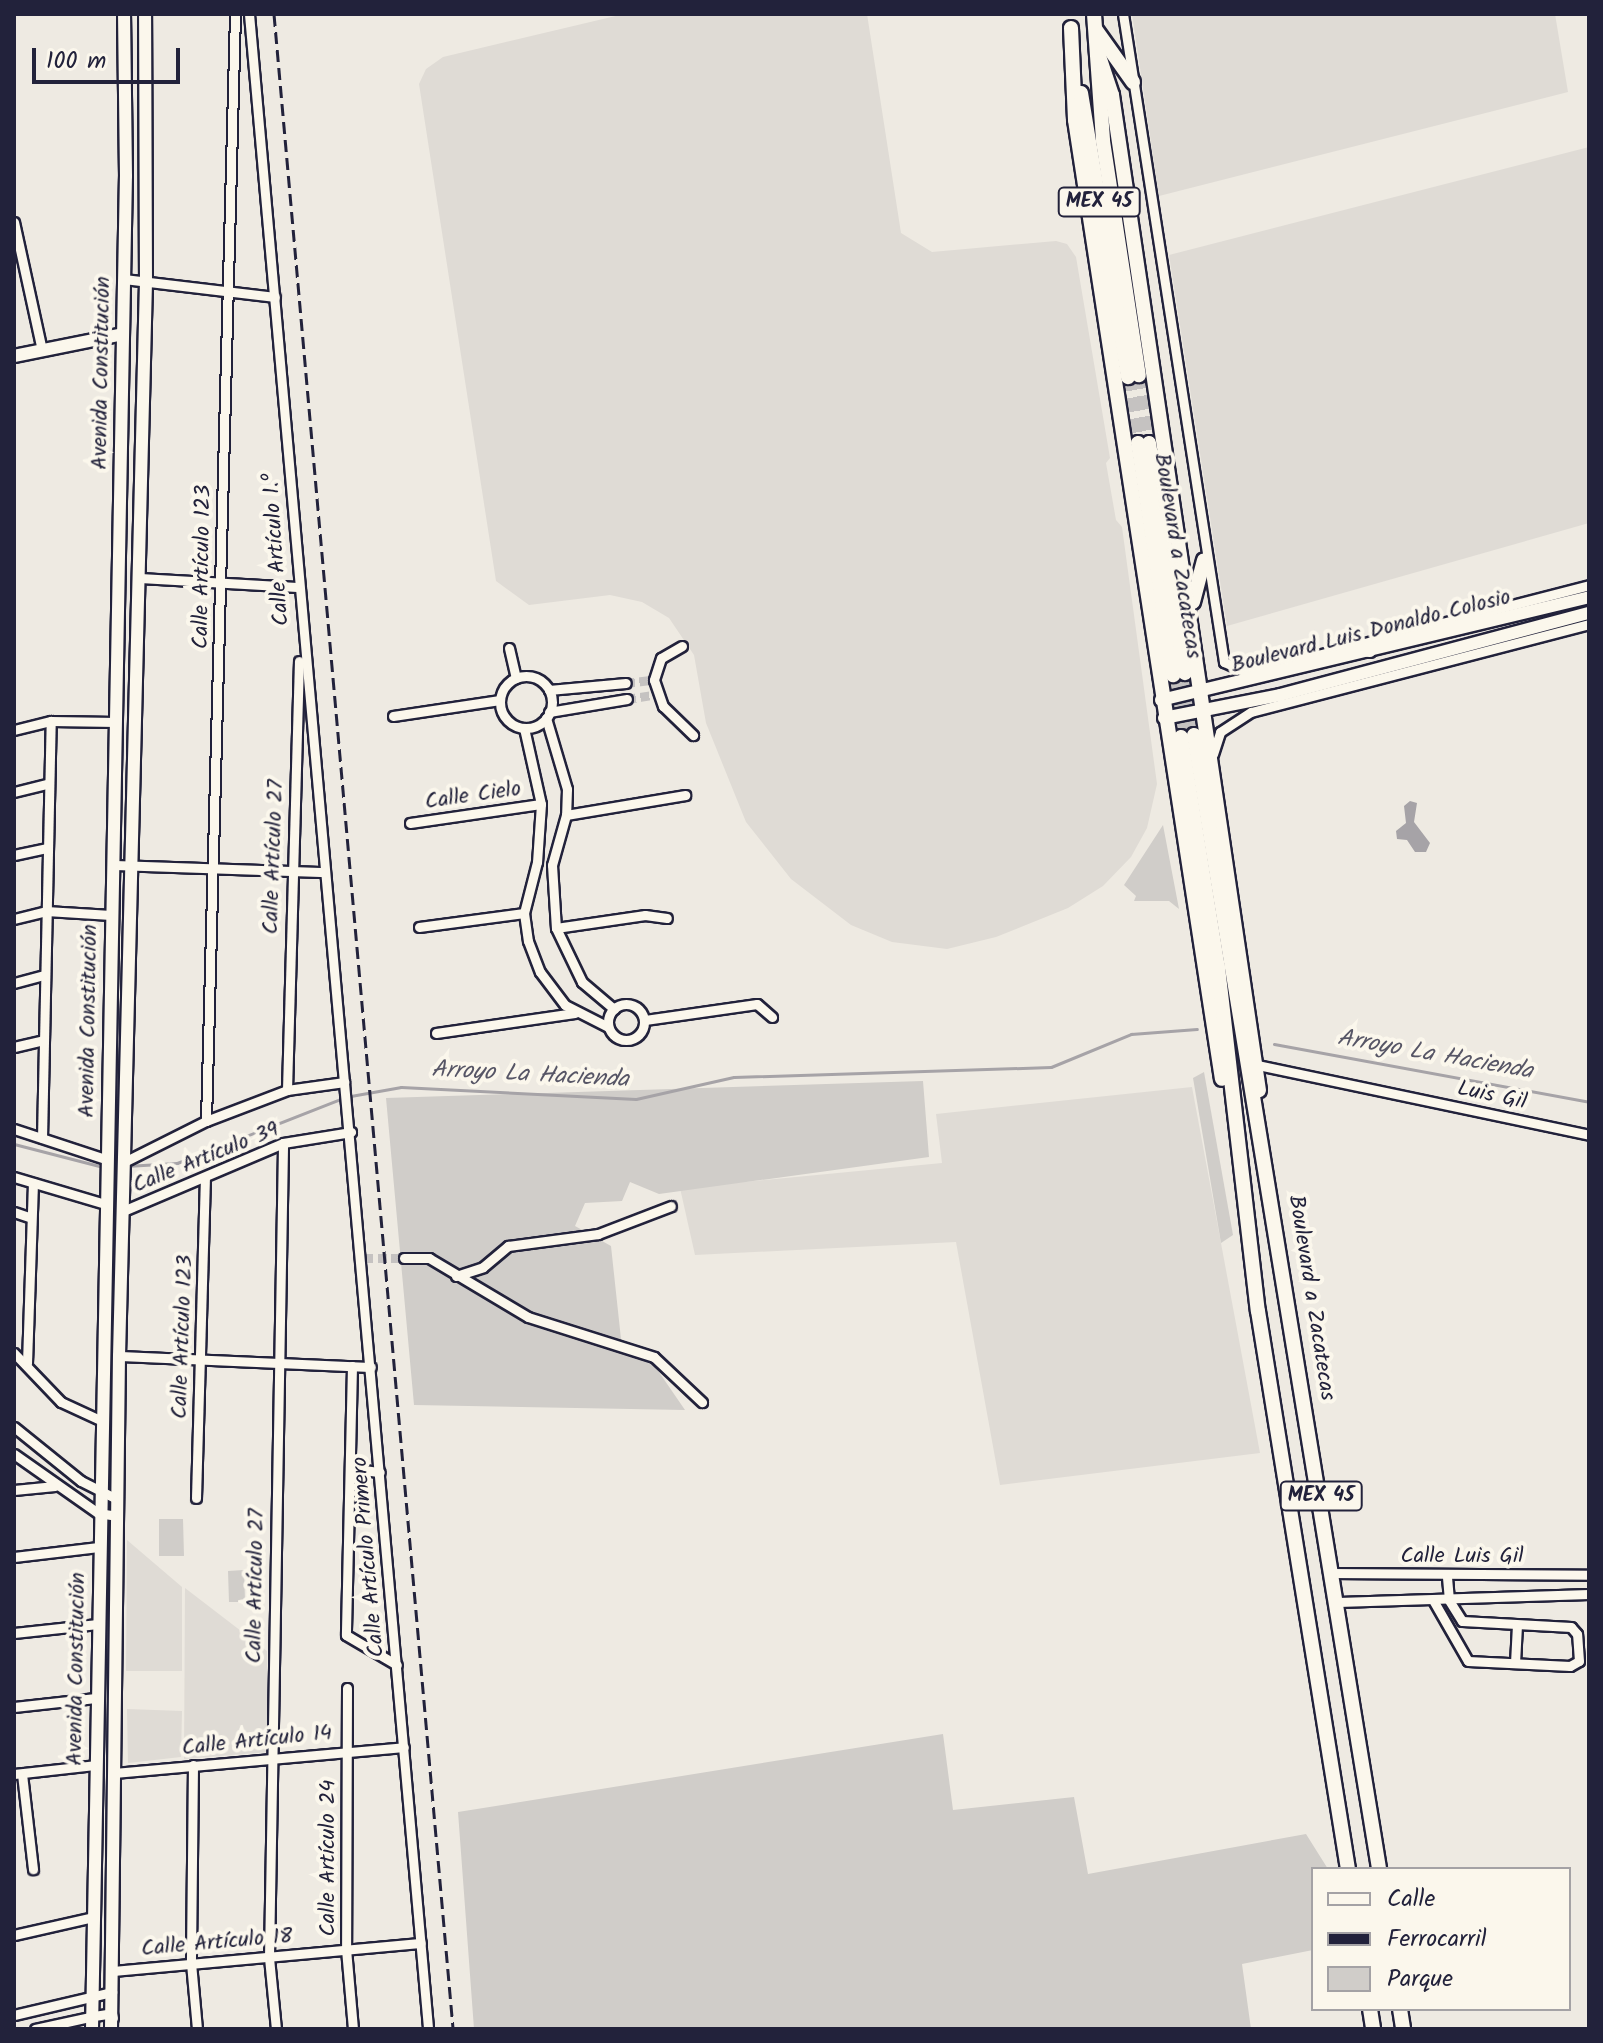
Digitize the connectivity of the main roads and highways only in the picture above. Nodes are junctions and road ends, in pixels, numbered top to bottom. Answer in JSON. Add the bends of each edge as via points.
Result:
{"nodes":[{"id":1,"x":124,"y":14,"type":"edge"},
{"id":2,"x":145,"y":14,"type":"edge"},
{"id":3,"x":1094,"y":14,"type":"edge"},
{"id":4,"x":1070,"y":21,"type":"edge"},
{"id":5,"x":1096,"y":30,"type":"junction"},
{"id":6,"x":1099,"y":56,"type":"junction"},
{"id":7,"x":1133,"y":82,"type":"road end"},
{"id":8,"x":123,"y":334,"type":"junction"},
{"id":9,"x":14,"y":356,"type":"edge"},
{"id":10,"x":1144,"y":443,"type":"tunnel mouth"},
{"id":11,"x":1204,"y":560,"type":"road end"},
{"id":12,"x":1589,"y":597,"type":"edge"},
{"id":13,"x":1530,"y":601,"type":"road end"},
{"id":14,"x":1191,"y":610,"type":"junction"},
{"id":15,"x":1589,"y":613,"type":"edge"},
{"id":16,"x":1513,"y":617,"type":"junction"},
{"id":17,"x":1346,"y":648,"type":"road end"},
{"id":18,"x":1377,"y":652,"type":"junction"},
{"id":19,"x":1422,"y":658,"type":"junction"},
{"id":20,"x":1412,"y":670,"type":"road end"},
{"id":21,"x":1179,"y":674,"type":"tunnel mouth"},
{"id":22,"x":1203,"y":694,"type":"junction"},
{"id":23,"x":1280,"y":695,"type":"junction"},
{"id":24,"x":1299,"y":699,"type":"road end"},
{"id":25,"x":1161,"y":700,"type":"junction"},
{"id":26,"x":1206,"y":712,"type":"junction"},
{"id":27,"x":1164,"y":718,"type":"junction"},
{"id":28,"x":1252,"y":1064,"type":"junction"},
{"id":29,"x":1232,"y":1126,"type":"junction"},
{"id":30,"x":1348,"y":1867,"type":"edge"},
{"id":31,"x":1379,"y":1867,"type":"edge"},
{"id":32,"x":93,"y":2022,"type":"edge"},
{"id":33,"x":113,"y":2029,"type":"edge"}],
"edges":[{"from":1,"to":8,"type":"main road","name":"Avenida Constitución"},
{"from":2,"to":33,"type":"main road","name":"Avenida Constitución","via":[[146,284],[119,1356]]},
{"from":3,"to":5,"type":"main road","number":"MEX 45"},
{"from":4,"to":6,"type":"main road","number":"MEX 45","via":[[1134,376],[1103,141]]},
{"from":4,"to":25,"type":"main road","via":[[1070,114]]},
{"from":5,"to":6,"type":"main road","number":"MEX 45"},
{"from":5,"to":7,"type":"main road"},
{"from":6,"to":14,"type":"main road","via":[[1112,95]]},
{"from":8,"to":9,"type":"main road"},
{"from":8,"to":32,"type":"main road","name":"Avenida Constitución","via":[[98,1513]]},
{"from":10,"to":21,"type":"main road","name":"Boulevard a Zacatecas"},
{"from":11,"to":14,"type":"main road"},
{"from":12,"to":16,"type":"main road","name":"Boulevard Luis Donaldo Colosio"},
{"from":13,"to":16,"type":"main road"},
{"from":14,"to":22,"type":"main road"},
{"from":15,"to":19,"type":"main road","name":"Boulevard Luis Donaldo Colosio"},
{"from":16,"to":18,"type":"main road","name":"Boulevard Luis Donaldo Colosio"},
{"from":17,"to":18,"type":"main road"},
{"from":18,"to":22,"type":"main road","name":"Boulevard Luis Donaldo Colosio"},
{"from":19,"to":20,"type":"main road"},
{"from":19,"to":23,"type":"main road","name":"Boulevard Luis Donaldo Colosio"},
{"from":22,"to":25,"type":"main road","name":"Boulevard Luis Donaldo Colosio"},
{"from":22,"to":26,"type":"main road"},
{"from":23,"to":24,"type":"main road"},
{"from":23,"to":26,"type":"main road","name":"Boulevard Luis Donaldo Colosio"},
{"from":25,"to":27,"type":"main road"},
{"from":26,"to":27,"type":"main road","name":"Boulevard Luis Donaldo Colosio"},
{"from":26,"to":28,"type":"main road"},
{"from":27,"to":29,"type":"main road"},
{"from":28,"to":29,"type":"main road","name":"Boulevard a Zacatecas","number":"MEX 45","via":[[1188,736]]},
{"from":28,"to":31,"type":"main road","name":"Boulevard a Zacatecas","number":"MEX 45"},
{"from":29,"to":30,"type":"main road","name":"Boulevard a Zacatecas","number":"MEX 45"}]}
